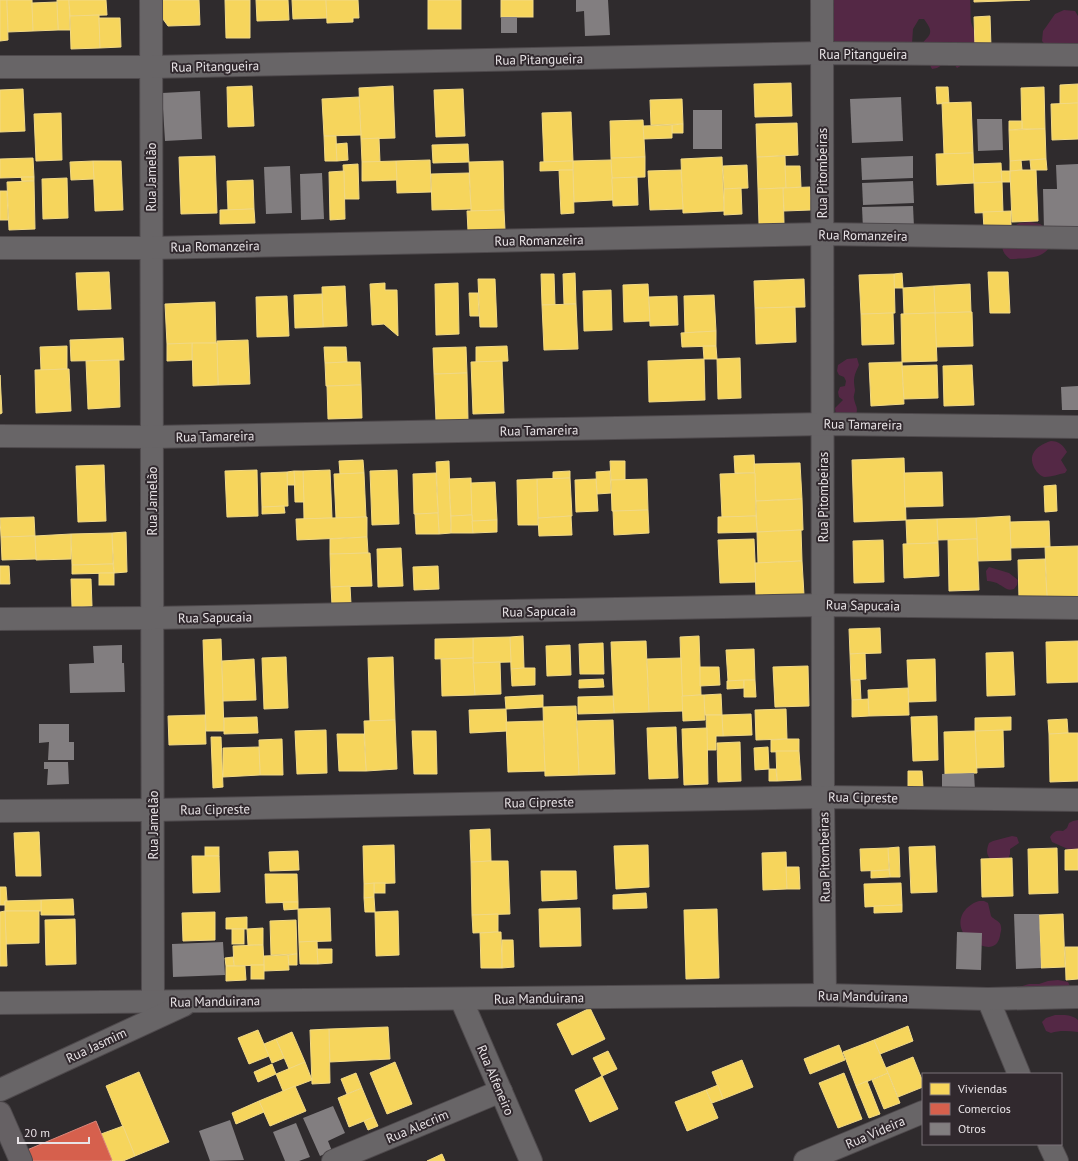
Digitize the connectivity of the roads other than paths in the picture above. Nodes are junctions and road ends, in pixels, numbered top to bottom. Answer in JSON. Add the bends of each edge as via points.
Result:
{"nodes":[{"id":1,"x":150,"y":0,"type":"edge"},
{"id":2,"x":822,"y":0,"type":"edge"},
{"id":3,"x":822,"y":53,"type":"junction"},
{"id":4,"x":1078,"y":55,"type":"edge"},
{"id":5,"x":151,"y":67,"type":"junction"},
{"id":6,"x":0,"y":68,"type":"edge"},
{"id":7,"x":822,"y":234,"type":"junction"},
{"id":8,"x":1078,"y":238,"type":"edge"},
{"id":9,"x":0,"y":248,"type":"edge"},
{"id":10,"x":151,"y":248,"type":"junction"},
{"id":11,"x":823,"y":424,"type":"junction"},
{"id":12,"x":1078,"y":427,"type":"edge"},
{"id":13,"x":0,"y":436,"type":"edge"},
{"id":14,"x":152,"y":437,"type":"junction"},
{"id":15,"x":823,"y":605,"type":"junction"},
{"id":16,"x":1078,"y":608,"type":"edge"},
{"id":17,"x":152,"y":618,"type":"junction"},
{"id":18,"x":0,"y":619,"type":"edge"},
{"id":19,"x":823,"y":797,"type":"junction"},
{"id":20,"x":1078,"y":800,"type":"edge"},
{"id":21,"x":153,"y":810,"type":"junction"},
{"id":22,"x":0,"y":811,"type":"edge"},
{"id":23,"x":825,"y":995,"type":"junction"},
{"id":24,"x":1078,"y":997,"type":"edge"},
{"id":25,"x":461,"y":999,"type":"junction"},
{"id":26,"x":988,"y":999,"type":"junction"},
{"id":27,"x":193,"y":1001,"type":"junction"},
{"id":28,"x":153,"y":1002,"type":"junction"},
{"id":29,"x":0,"y":1003,"type":"edge"},
{"id":30,"x":1019,"y":1073,"type":"edge"},
{"id":31,"x":0,"y":1090,"type":"edge"},
{"id":32,"x":501,"y":1091,"type":"junction"},
{"id":33,"x":922,"y":1112,"type":"edge"},
{"id":34,"x":0,"y":1113,"type":"edge"},
{"id":35,"x":1049,"y":1145,"type":"edge"},
{"id":36,"x":21,"y":1161,"type":"edge"},
{"id":37,"x":333,"y":1161,"type":"edge"},
{"id":38,"x":531,"y":1161,"type":"edge"},
{"id":39,"x":805,"y":1161,"type":"edge"},
{"id":40,"x":1057,"y":1161,"type":"edge"}],
"edges":[{"from":1,"to":5,"type":"street","name":"Rua Jamelão"},
{"from":2,"to":3,"type":"street","name":"Rua Pitombeiras"},
{"from":3,"to":4,"type":"street","name":"Rua Pitangueira"},
{"from":3,"to":5,"type":"street","name":"Rua Pitangueira"},
{"from":3,"to":7,"type":"street","name":"Rua Pitombeiras"},
{"from":5,"to":6,"type":"street","name":"Rua Pitangueira"},
{"from":5,"to":10,"type":"street","name":"Rua Jamelão"},
{"from":7,"to":8,"type":"street","name":"Rua Romanzeira"},
{"from":7,"to":10,"type":"street","name":"Rua Romanzeira"},
{"from":7,"to":11,"type":"street","name":"Rua Pitombeiras"},
{"from":9,"to":10,"type":"street","name":"Rua Romanzeira"},
{"from":10,"to":14,"type":"street","name":"Rua Jamelão"},
{"from":11,"to":12,"type":"street","name":"Rua Tamareira"},
{"from":11,"to":14,"type":"street","name":"Rua Tamareira"},
{"from":11,"to":15,"type":"street","name":"Rua Pitombeiras"},
{"from":13,"to":14,"type":"street","name":"Rua Tamareira"},
{"from":14,"to":17,"type":"street","name":"Rua Jamelão"},
{"from":15,"to":16,"type":"street","name":"Rua Sapucaia"},
{"from":15,"to":17,"type":"street","name":"Rua Sapucaia"},
{"from":15,"to":19,"type":"street","name":"Rua Pitombeiras"},
{"from":17,"to":18,"type":"street","name":"Rua Sapucaia"},
{"from":17,"to":21,"type":"street","name":"Rua Jamelão"},
{"from":19,"to":20,"type":"street","name":"Rua Cipreste"},
{"from":19,"to":21,"type":"street","name":"Rua Cipreste"},
{"from":19,"to":23,"type":"street","name":"Rua Pitombeiras"},
{"from":21,"to":22,"type":"street","name":"Rua Cipreste"},
{"from":21,"to":28,"type":"street","name":"Rua Jamelão"},
{"from":23,"to":25,"type":"street","name":"Rua Manduirana"},
{"from":23,"to":26,"type":"street","name":"Rua Manduirana"},
{"from":24,"to":26,"type":"street","name":"Rua Manduirana"},
{"from":25,"to":27,"type":"street","name":"Rua Manduirana"},
{"from":25,"to":32,"type":"street","name":"Rua Alfeneiro"},
{"from":26,"to":30,"type":"street"},
{"from":27,"to":28,"type":"street","name":"Rua Manduirana"},
{"from":27,"to":31,"type":"street","name":"Rua Jasmim"},
{"from":28,"to":29,"type":"street","name":"Rua Manduirana"},
{"from":32,"to":37,"type":"street","name":"Rua Alecrim"},
{"from":32,"to":38,"type":"street","name":"Rua Alfeneiro"},
{"from":33,"to":39,"type":"street","name":"Rua Videira"},
{"from":34,"to":36,"type":"street"},
{"from":35,"to":40,"type":"street"}]}
